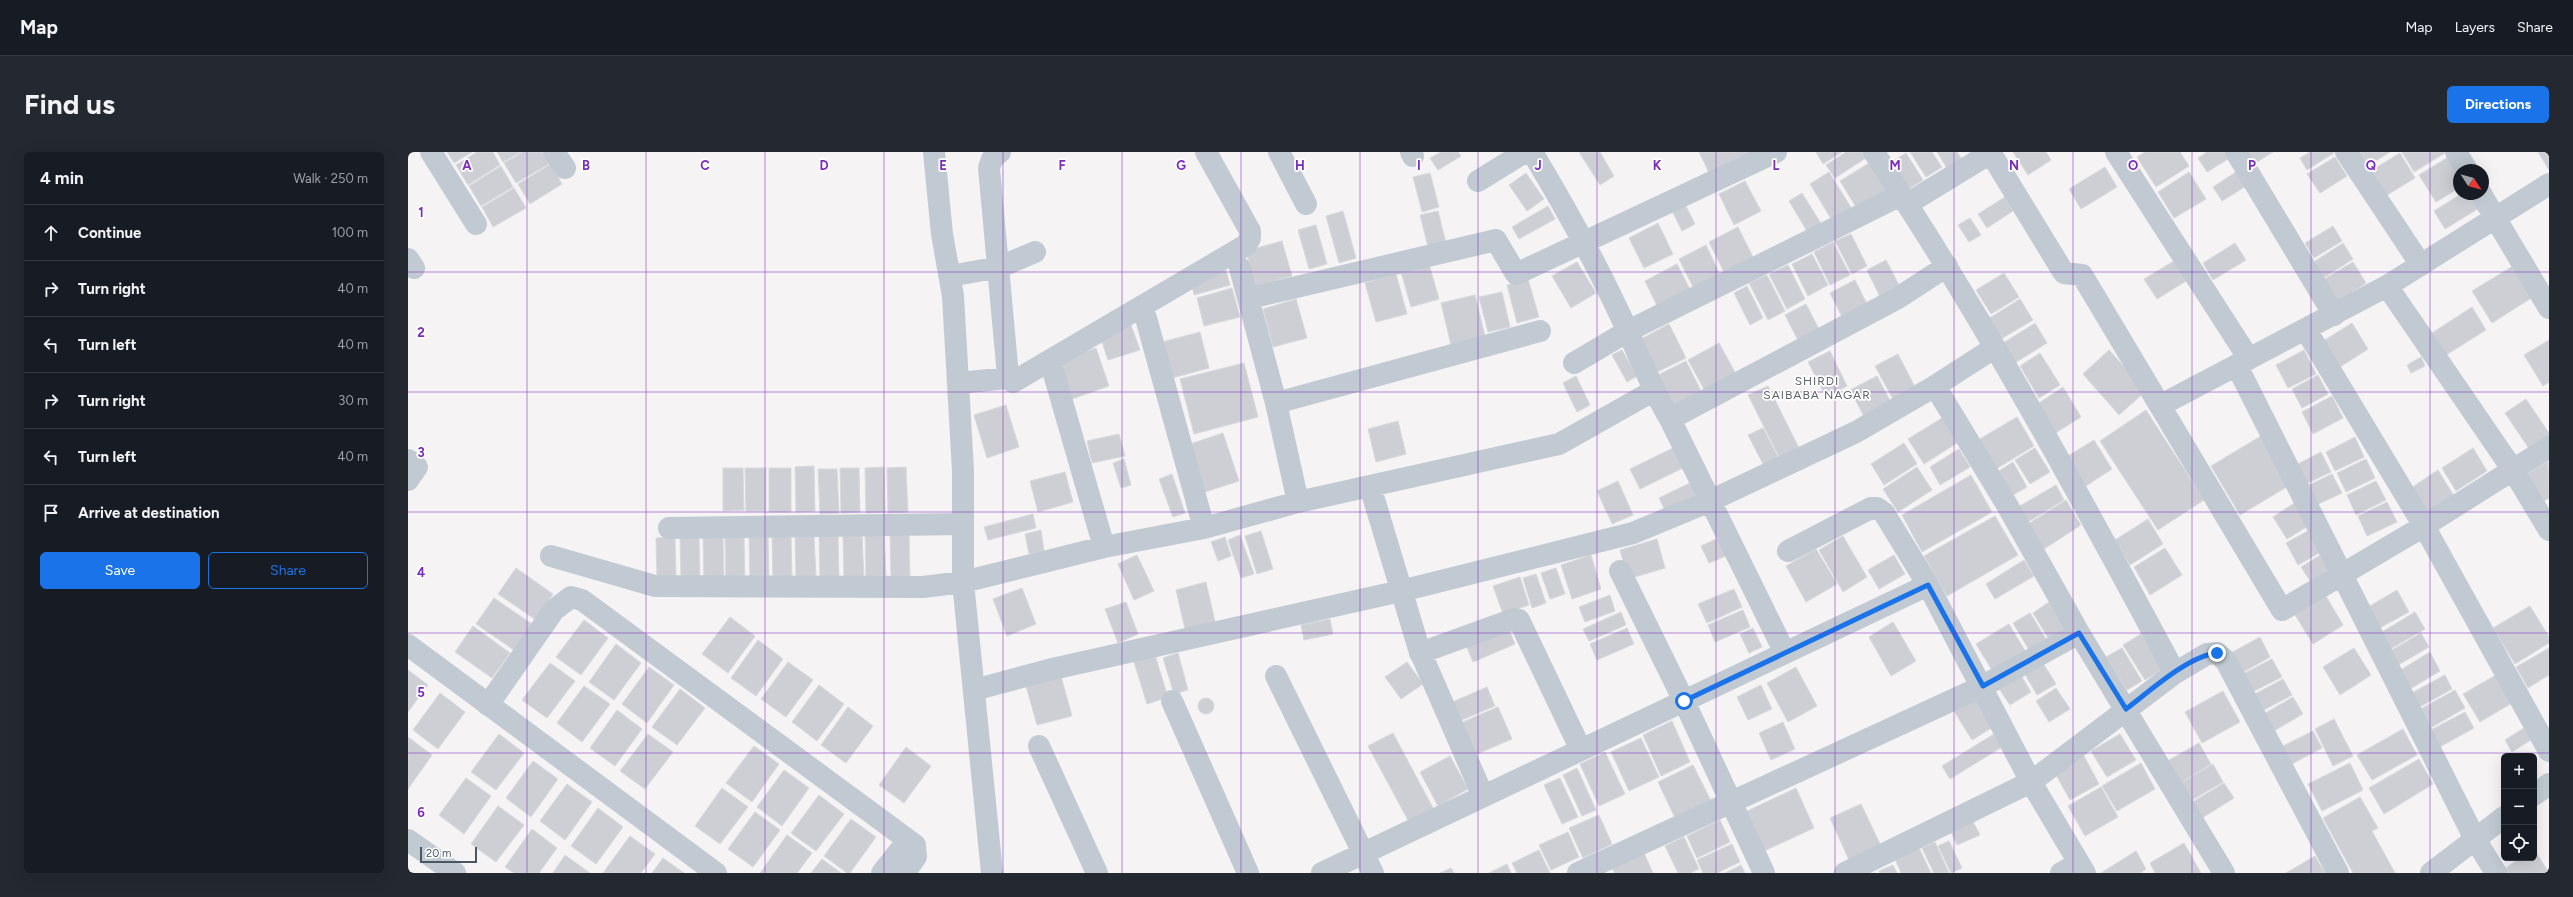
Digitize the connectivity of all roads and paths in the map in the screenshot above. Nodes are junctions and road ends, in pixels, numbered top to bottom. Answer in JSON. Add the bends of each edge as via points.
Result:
{"nodes":[{"id":1,"x":431,"y":152,"type":"edge"},
{"id":2,"x":934,"y":152,"type":"edge"},
{"id":3,"x":1000,"y":152,"type":"edge"},
{"id":4,"x":1206,"y":152,"type":"edge"},
{"id":5,"x":1279,"y":152,"type":"edge"},
{"id":6,"x":1776,"y":152,"type":"edge"},
{"id":7,"x":1874,"y":152,"type":"edge"},
{"id":8,"x":1991,"y":152,"type":"edge"},
{"id":9,"x":2116,"y":152,"type":"edge"},
{"id":10,"x":2236,"y":152,"type":"edge"},
{"id":11,"x":2346,"y":152,"type":"edge"},
{"id":12,"x":2456,"y":152,"type":"edge"},
{"id":13,"x":1537,"y":154,"type":"edge"},
{"id":14,"x":2463,"y":164,"type":"edge"},
{"id":15,"x":1478,"y":181,"type":"dead end"},
{"id":16,"x":2549,"y":184,"type":"edge"},
{"id":17,"x":1904,"y":200,"type":"junction"},
{"id":18,"x":2486,"y":200,"type":"edge"},
{"id":19,"x":1306,"y":204,"type":"dead end"},
{"id":20,"x":2495,"y":216,"type":"junction"},
{"id":21,"x":476,"y":224,"type":"dead end"},
{"id":22,"x":1584,"y":244,"type":"junction"},
{"id":23,"x":1035,"y":252,"type":"dead end"},
{"id":24,"x":2421,"y":264,"type":"junction"},
{"id":25,"x":1947,"y":266,"type":"junction"},
{"id":26,"x":1000,"y":268,"type":"junction"},
{"id":27,"x":1240,"y":268,"type":"dead end"},
{"id":28,"x":950,"y":276,"type":"junction"},
{"id":29,"x":2387,"y":286,"type":"junction"},
{"id":30,"x":1250,"y":298,"type":"junction"},
{"id":31,"x":2549,"y":308,"type":"edge"},
{"id":32,"x":2334,"y":315,"type":"junction"},
{"id":33,"x":1146,"y":318,"type":"dead end"},
{"id":34,"x":2306,"y":330,"type":"junction"},
{"id":35,"x":1540,"y":331,"type":"dead end"},
{"id":36,"x":1628,"y":331,"type":"junction"},
{"id":37,"x":1994,"y":348,"type":"junction"},
{"id":38,"x":2243,"y":362,"type":"junction"},
{"id":39,"x":1574,"y":363,"type":"dead end"},
{"id":40,"x":1054,"y":374,"type":"dead end"},
{"id":41,"x":1008,"y":378,"type":"junction"},
{"id":42,"x":958,"y":383,"type":"junction"},
{"id":43,"x":1935,"y":386,"type":"junction"},
{"id":44,"x":1653,"y":391,"type":"junction"},
{"id":45,"x":1276,"y":403,"type":"junction"},
{"id":46,"x":2161,"y":405,"type":"junction"},
{"id":47,"x":1670,"y":419,"type":"junction"},
{"id":48,"x":2549,"y":447,"type":"edge"},
{"id":49,"x":408,"y":460,"type":"edge"},
{"id":50,"x":2513,"y":470,"type":"junction"},
{"id":51,"x":408,"y":480,"type":"edge"},
{"id":52,"x":1370,"y":486,"type":"junction"},
{"id":53,"x":1710,"y":500,"type":"junction"},
{"id":54,"x":1298,"y":502,"type":"junction"},
{"id":55,"x":962,"y":524,"type":"junction"},
{"id":56,"x":2424,"y":526,"type":"junction"},
{"id":57,"x":668,"y":528,"type":"dead end"},
{"id":58,"x":1204,"y":528,"type":"junction"},
{"id":59,"x":2549,"y":530,"type":"edge"},
{"id":60,"x":1104,"y":547,"type":"junction"},
{"id":61,"x":1788,"y":551,"type":"dead end"},
{"id":62,"x":551,"y":556,"type":"dead end"},
{"id":63,"x":1620,"y":571,"type":"dead end"},
{"id":64,"x":2343,"y":574,"type":"junction"},
{"id":65,"x":963,"y":582,"type":"junction"},
{"id":66,"x":1928,"y":585,"type":"junction"},
{"id":67,"x":1401,"y":591,"type":"junction"},
{"id":68,"x":2079,"y":633,"type":"junction"},
{"id":69,"x":408,"y":645,"type":"edge"},
{"id":70,"x":1784,"y":651,"type":"junction"},
{"id":71,"x":1420,"y":653,"type":"junction"},
{"id":72,"x":2175,"y":673,"type":"junction"},
{"id":73,"x":1276,"y":676,"type":"dead end"},
{"id":74,"x":1983,"y":686,"type":"junction"},
{"id":75,"x":974,"y":690,"type":"junction"},
{"id":76,"x":1172,"y":700,"type":"dead end"},
{"id":77,"x":1684,"y":701,"type":"junction"},
{"id":78,"x":488,"y":705,"type":"junction"},
{"id":79,"x":2126,"y":709,"type":"junction"},
{"id":80,"x":1039,"y":746,"type":"dead end"},
{"id":81,"x":1581,"y":750,"type":"junction"},
{"id":82,"x":2549,"y":751,"type":"edge"},
{"id":83,"x":2031,"y":782,"type":"junction"},
{"id":84,"x":2549,"y":784,"type":"edge"},
{"id":85,"x":2537,"y":793,"type":"edge"},
{"id":86,"x":1483,"y":796,"type":"junction"},
{"id":87,"x":1731,"y":803,"type":"junction"},
{"id":88,"x":2501,"y":819,"type":"edge"},
{"id":89,"x":2475,"y":839,"type":"junction"},
{"id":90,"x":408,"y":840,"type":"edge"},
{"id":91,"x":915,"y":845,"type":"junction"},
{"id":92,"x":1363,"y":853,"type":"junction"},
{"id":93,"x":2075,"y":870,"type":"edge"},
{"id":94,"x":455,"y":873,"type":"edge"},
{"id":95,"x":716,"y":873,"type":"edge"},
{"id":96,"x":882,"y":873,"type":"edge"},
{"id":97,"x":904,"y":873,"type":"edge"},
{"id":98,"x":992,"y":873,"type":"edge"},
{"id":99,"x":1097,"y":873,"type":"edge"},
{"id":100,"x":1248,"y":873,"type":"edge"},
{"id":101,"x":1322,"y":873,"type":"edge"},
{"id":102,"x":1372,"y":873,"type":"edge"},
{"id":103,"x":1578,"y":873,"type":"edge"},
{"id":104,"x":1764,"y":873,"type":"edge"},
{"id":105,"x":1845,"y":873,"type":"edge"},
{"id":106,"x":2224,"y":873,"type":"edge"},
{"id":107,"x":2338,"y":873,"type":"edge"},
{"id":108,"x":2431,"y":873,"type":"edge"},
{"id":109,"x":2496,"y":873,"type":"edge"}],
"edges":[{"from":1,"to":21,"type":"street"},
{"from":2,"to":28,"type":"street","via":[[942,234]]},
{"from":3,"to":26,"type":"street","via":[[992,159],[989,168]]},
{"from":4,"to":41,"type":"street","via":[[1250,231],[1246,245],[1016,382]]},
{"from":5,"to":19,"type":"street"},
{"from":6,"to":22,"type":"street"},
{"from":7,"to":17,"type":"street"},
{"from":8,"to":17,"type":"street"},
{"from":8,"to":46,"type":"street","via":[[2064,273],[2082,275]]},
{"from":9,"to":38,"type":"street"},
{"from":10,"to":32,"type":"street"},
{"from":11,"to":24,"type":"street"},
{"from":12,"to":14,"type":"street"},
{"from":13,"to":15,"type":"street"},
{"from":13,"to":22,"type":"street"},
{"from":16,"to":20,"type":"street"},
{"from":17,"to":25,"type":"street"},
{"from":17,"to":36,"type":"street"},
{"from":18,"to":20,"type":"street"},
{"from":20,"to":24,"type":"street"},
{"from":20,"to":31,"type":"street"},
{"from":22,"to":30,"type":"street","via":[[1516,274],[1496,240]]},
{"from":22,"to":36,"type":"street"},
{"from":23,"to":26,"type":"street"},
{"from":24,"to":29,"type":"street"},
{"from":25,"to":37,"type":"street"},
{"from":25,"to":47,"type":"street","via":[[1898,298]]},
{"from":26,"to":28,"type":"street"},
{"from":26,"to":41,"type":"street"},
{"from":27,"to":30,"type":"street"},
{"from":28,"to":42,"type":"street"},
{"from":29,"to":32,"type":"street"},
{"from":29,"to":50,"type":"street"},
{"from":30,"to":45,"type":"street"},
{"from":32,"to":34,"type":"street"},
{"from":33,"to":58,"type":"street"},
{"from":34,"to":38,"type":"street"},
{"from":34,"to":56,"type":"street"},
{"from":35,"to":45,"type":"street"},
{"from":36,"to":39,"type":"street"},
{"from":36,"to":44,"type":"street"},
{"from":37,"to":43,"type":"street"},
{"from":37,"to":72,"type":"street","via":[[2066,471]]},
{"from":38,"to":46,"type":"street"},
{"from":38,"to":64,"type":"street"},
{"from":40,"to":60,"type":"street"},
{"from":41,"to":42,"type":"street"},
{"from":42,"to":55,"type":"street","via":[[963,471]]},
{"from":43,"to":53,"type":"street","via":[[1856,432]]},
{"from":43,"to":68,"type":"street","via":[[2007,505]]},
{"from":44,"to":47,"type":"street"},
{"from":44,"to":52,"type":"street","via":[[1559,444]]},
{"from":45,"to":54,"type":"street"},
{"from":46,"to":64,"type":"street","via":[[2282,610]]},
{"from":47,"to":53,"type":"street"},
{"from":48,"to":50,"type":"street"},
{"from":49,"to":51,"type":"street","via":[[417,467]]},
{"from":50,"to":56,"type":"street"},
{"from":50,"to":59,"type":"street"},
{"from":52,"to":54,"type":"street"},
{"from":52,"to":67,"type":"street"},
{"from":53,"to":67,"type":"street","via":[[1633,533]]},
{"from":53,"to":70,"type":"street"},
{"from":54,"to":58,"type":"street"},
{"from":55,"to":57,"type":"street"},
{"from":55,"to":65,"type":"street"},
{"from":56,"to":64,"type":"street"},
{"from":56,"to":82,"type":"street"},
{"from":58,"to":60,"type":"street"},
{"from":60,"to":65,"type":"street"},
{"from":61,"to":66,"type":"street","via":[[1871,508],[1877,508],[1884,513]]},
{"from":62,"to":65,"type":"street","via":[[655,586],[923,587]]},
{"from":63,"to":77,"type":"street"},
{"from":64,"to":89,"type":"street"},
{"from":65,"to":75,"type":"street"},
{"from":66,"to":70,"type":"street"},
{"from":66,"to":74,"type":"street"},
{"from":67,"to":71,"type":"street"},
{"from":67,"to":75,"type":"street","via":[[1048,670]]},
{"from":68,"to":74,"type":"street"},
{"from":68,"to":79,"type":"street"},
{"from":69,"to":78,"type":"street"},
{"from":70,"to":77,"type":"street"},
{"from":71,"to":81,"type":"street","via":[[1514,619],[1520,620]]},
{"from":71,"to":86,"type":"street"},
{"from":72,"to":79,"type":"street"},
{"from":72,"to":107,"type":"street","via":[[2207,654],[2217,653],[2226,661]]},
{"from":73,"to":92,"type":"street"},
{"from":74,"to":83,"type":"street"},
{"from":74,"to":87,"type":"street"},
{"from":75,"to":98,"type":"street"},
{"from":76,"to":100,"type":"street"},
{"from":77,"to":81,"type":"street"},
{"from":77,"to":87,"type":"street"},
{"from":78,"to":91,"type":"street","via":[[554,610],[571,596],[582,600]]},
{"from":78,"to":95,"type":"street"},
{"from":79,"to":83,"type":"street"},
{"from":79,"to":106,"type":"street"},
{"from":80,"to":99,"type":"street"},
{"from":81,"to":86,"type":"street"},
{"from":83,"to":93,"type":"street"},
{"from":83,"to":105,"type":"street"},
{"from":84,"to":85,"type":"street"},
{"from":86,"to":92,"type":"street"},
{"from":87,"to":103,"type":"street"},
{"from":87,"to":104,"type":"street"},
{"from":88,"to":89,"type":"street"},
{"from":89,"to":108,"type":"street"},
{"from":89,"to":109,"type":"street"},
{"from":90,"to":94,"type":"street"},
{"from":91,"to":96,"type":"street","via":[[900,849]]},
{"from":91,"to":97,"type":"street","via":[[916,858]]},
{"from":92,"to":101,"type":"street"},
{"from":92,"to":102,"type":"street"}]}
